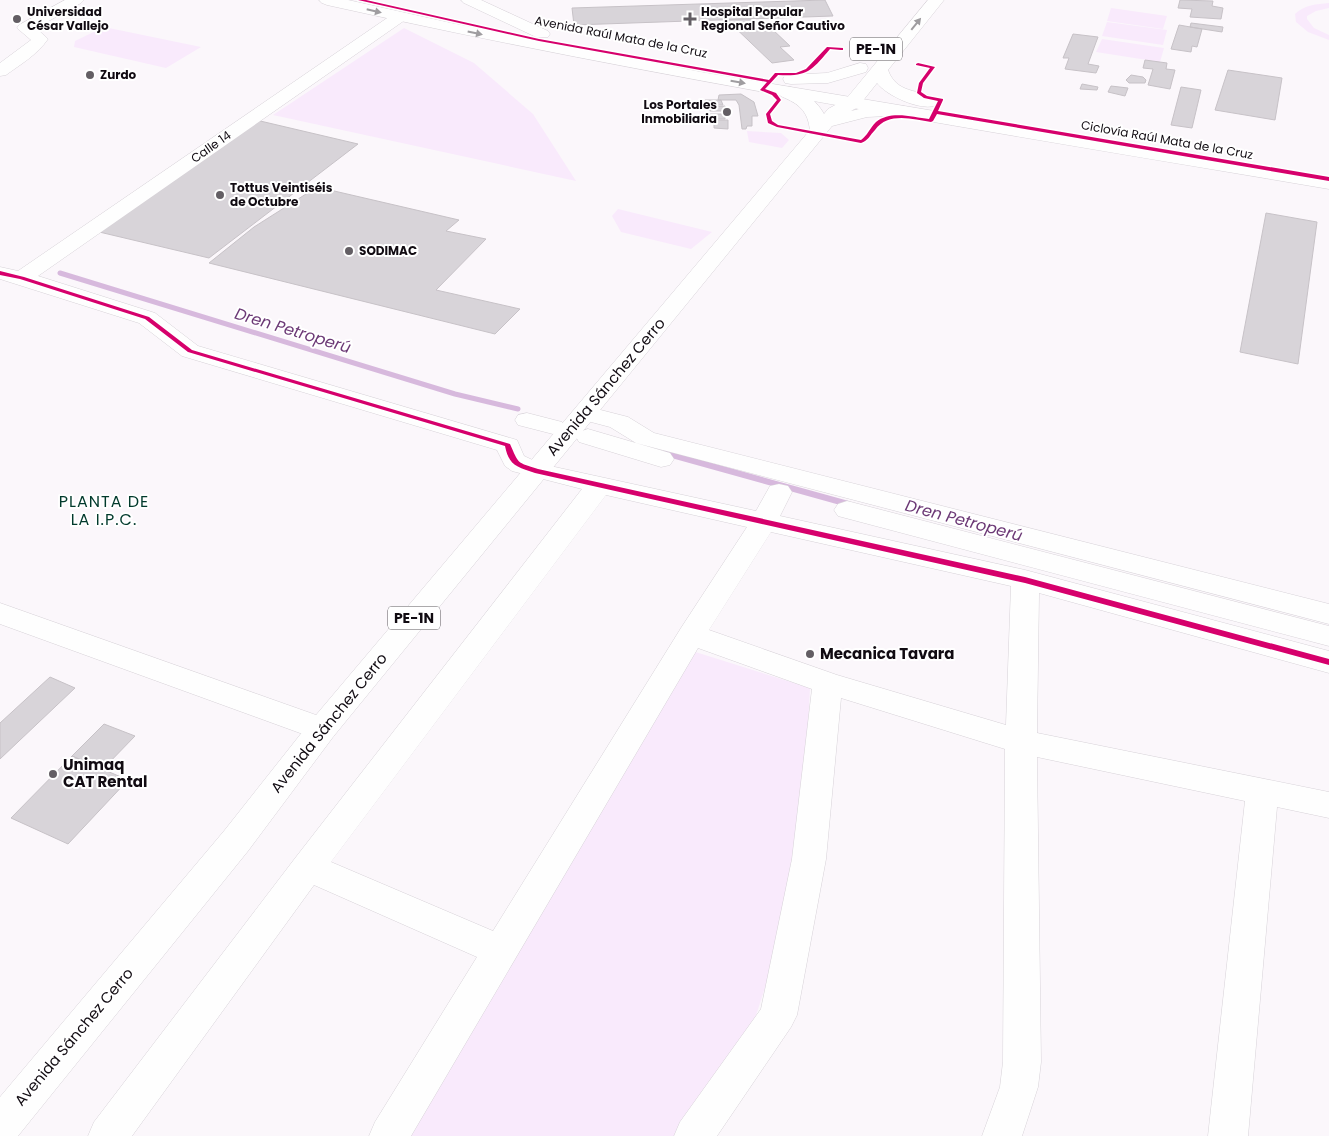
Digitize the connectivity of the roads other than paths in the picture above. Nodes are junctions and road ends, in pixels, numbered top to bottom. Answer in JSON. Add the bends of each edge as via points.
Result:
{"nodes":[{"id":1,"x":76,"y":0,"type":"edge"},
{"id":2,"x":327,"y":0,"type":"edge"},
{"id":3,"x":469,"y":0,"type":"edge"},
{"id":4,"x":918,"y":0,"type":"edge"},
{"id":5,"x":936,"y":0,"type":"edge"},
{"id":6,"x":397,"y":8,"type":"edge"},
{"id":7,"x":542,"y":34,"type":"junction"},
{"id":8,"x":690,"y":62,"type":"junction"},
{"id":9,"x":657,"y":68,"type":"junction"},
{"id":10,"x":860,"y":68,"type":"junction"},
{"id":11,"x":879,"y":70,"type":"junction"},
{"id":12,"x":0,"y":71,"type":"edge"},
{"id":13,"x":788,"y":85,"type":"junction"},
{"id":14,"x":928,"y":102,"type":"junction"},
{"id":15,"x":839,"y":108,"type":"junction"},
{"id":16,"x":902,"y":111,"type":"junction"},
{"id":17,"x":1329,"y":169,"type":"edge"},
{"id":18,"x":1329,"y":183,"type":"edge"},
{"id":19,"x":11,"y":275,"type":"edge"},
{"id":20,"x":527,"y":420,"type":"dead end"},
{"id":21,"x":586,"y":425,"type":"junction"},
{"id":22,"x":553,"y":427,"type":"dead end"},
{"id":23,"x":537,"y":471,"type":"junction"},
{"id":24,"x":600,"y":484,"type":"junction"},
{"id":25,"x":779,"y":492,"type":"junction"},
{"id":26,"x":763,"y":523,"type":"junction"},
{"id":27,"x":1025,"y":580,"type":"junction"},
{"id":28,"x":0,"y":613,"type":"edge"},
{"id":29,"x":1329,"y":614,"type":"edge"},
{"id":30,"x":690,"y":635,"type":"junction"},
{"id":31,"x":1329,"y":636,"type":"edge"},
{"id":32,"x":1329,"y":662,"type":"edge"},
{"id":33,"x":828,"y":684,"type":"junction"},
{"id":34,"x":322,"y":730,"type":"junction"},
{"id":35,"x":1021,"y":742,"type":"junction"},
{"id":36,"x":1262,"y":791,"type":"junction"},
{"id":37,"x":1329,"y":805,"type":"edge"},
{"id":38,"x":308,"y":867,"type":"junction"},
{"id":39,"x":501,"y":951,"type":"junction"},
{"id":40,"x":0,"y":1127,"type":"edge"},
{"id":41,"x":108,"y":1136,"type":"edge"},
{"id":42,"x":389,"y":1136,"type":"edge"},
{"id":43,"x":694,"y":1136,"type":"edge"},
{"id":44,"x":1002,"y":1136,"type":"edge"},
{"id":45,"x":1228,"y":1136,"type":"edge"}],
"edges":[{"from":1,"to":12,"type":"main road","via":[[24,28],[40,39]]},
{"from":2,"to":6,"type":"main road","name":"Avenida Raúl Mata de la Cruz","one_way":true},
{"from":3,"to":7,"type":"main road"},
{"from":4,"to":10,"type":"main road","name":"Avenida Sánchez Cerro","number":"PE-1N"},
{"from":11,"to":5,"type":"main road","name":"Avenida Sánchez Cerro","number":"PE-1N","one_way":true},
{"from":6,"to":7,"type":"main road","name":"Avenida Raúl Mata de la Cruz"},
{"from":6,"to":9,"type":"main road","name":"Avenida Raúl Mata de la Cruz","one_way":true},
{"from":6,"to":19,"type":"main road","name":"Calle 14"},
{"from":7,"to":8,"type":"main road","name":"Avenida Raúl Mata de la Cruz"},
{"from":8,"to":9,"type":"main road","via":[[715,70]]},
{"from":8,"to":13,"type":"main road","name":"Avenida Raúl Mata de la Cruz"},
{"from":9,"to":13,"type":"main road","name":"Avenida Raúl Mata de la Cruz","one_way":true},
{"from":10,"to":13,"type":"main road","via":[[838,76]]},
{"from":10,"to":15,"type":"main road","name":"Avenida Sánchez Cerro","number":"PE-1N"},
{"from":11,"to":14,"type":"main road","via":[[893,90]]},
{"from":11,"to":15,"type":"main road","name":"Avenida Sánchez Cerro","number":"PE-1N"},
{"from":13,"to":15,"type":"main road","name":"Avenida Raúl Mata de la Cruz"},
{"from":13,"to":15,"type":"main road","via":[[818,118]]},
{"from":14,"to":15,"type":"main road","name":"Avenida Raúl Mata de la Cruz"},
{"from":14,"to":17,"type":"main road","name":"Avenida Raúl Mata de la Cruz"},
{"from":15,"to":16,"type":"main road","name":"Avenida Raúl Mata de la Cruz"},
{"from":15,"to":16,"type":"main road","via":[[843,117],[867,112]]},
{"from":15,"to":21,"type":"main road","name":"Avenida Sánchez Cerro","number":"PE-1N"},
{"from":16,"to":18,"type":"main road","name":"Avenida Raúl Mata de la Cruz"},
{"from":19,"to":23,"type":"main road","via":[[147,318],[190,351],[508,445],[511,458],[518,465]]},
{"from":20,"to":22,"type":"main road"},
{"from":21,"to":23,"type":"main road","name":"Avenida Sánchez Cerro","number":"PE-1N"},
{"from":21,"to":25,"type":"main road"},
{"from":21,"to":29,"type":"main road","via":[[619,422],[645,438]]},
{"from":23,"to":24,"type":"main road"},
{"from":23,"to":34,"type":"main road","name":"Avenida Sánchez Cerro","number":"PE-1N"},
{"from":24,"to":26,"type":"main road"},
{"from":24,"to":38,"type":"main road"},
{"from":25,"to":26,"type":"main road"},
{"from":25,"to":31,"type":"main road"},
{"from":26,"to":27,"type":"main road"},
{"from":26,"to":30,"type":"main road"},
{"from":27,"to":32,"type":"main road"},
{"from":27,"to":35,"type":"main road"},
{"from":28,"to":34,"type":"main road"},
{"from":30,"to":33,"type":"main road"},
{"from":30,"to":39,"type":"main road"},
{"from":33,"to":35,"type":"main road"},
{"from":33,"to":43,"type":"main road","via":[[809,859],[778,1015]]},
{"from":34,"to":40,"type":"main road","name":"Avenida Sánchez Cerro","number":"PE-1N","via":[[236,841]]},
{"from":35,"to":36,"type":"main road"},
{"from":35,"to":44,"type":"main road","via":[[1022,1062],[1019,1087]]},
{"from":36,"to":37,"type":"main road"},
{"from":36,"to":45,"type":"main road"},
{"from":38,"to":39,"type":"main road"},
{"from":38,"to":41,"type":"main road"},
{"from":39,"to":42,"type":"main road"}]}
